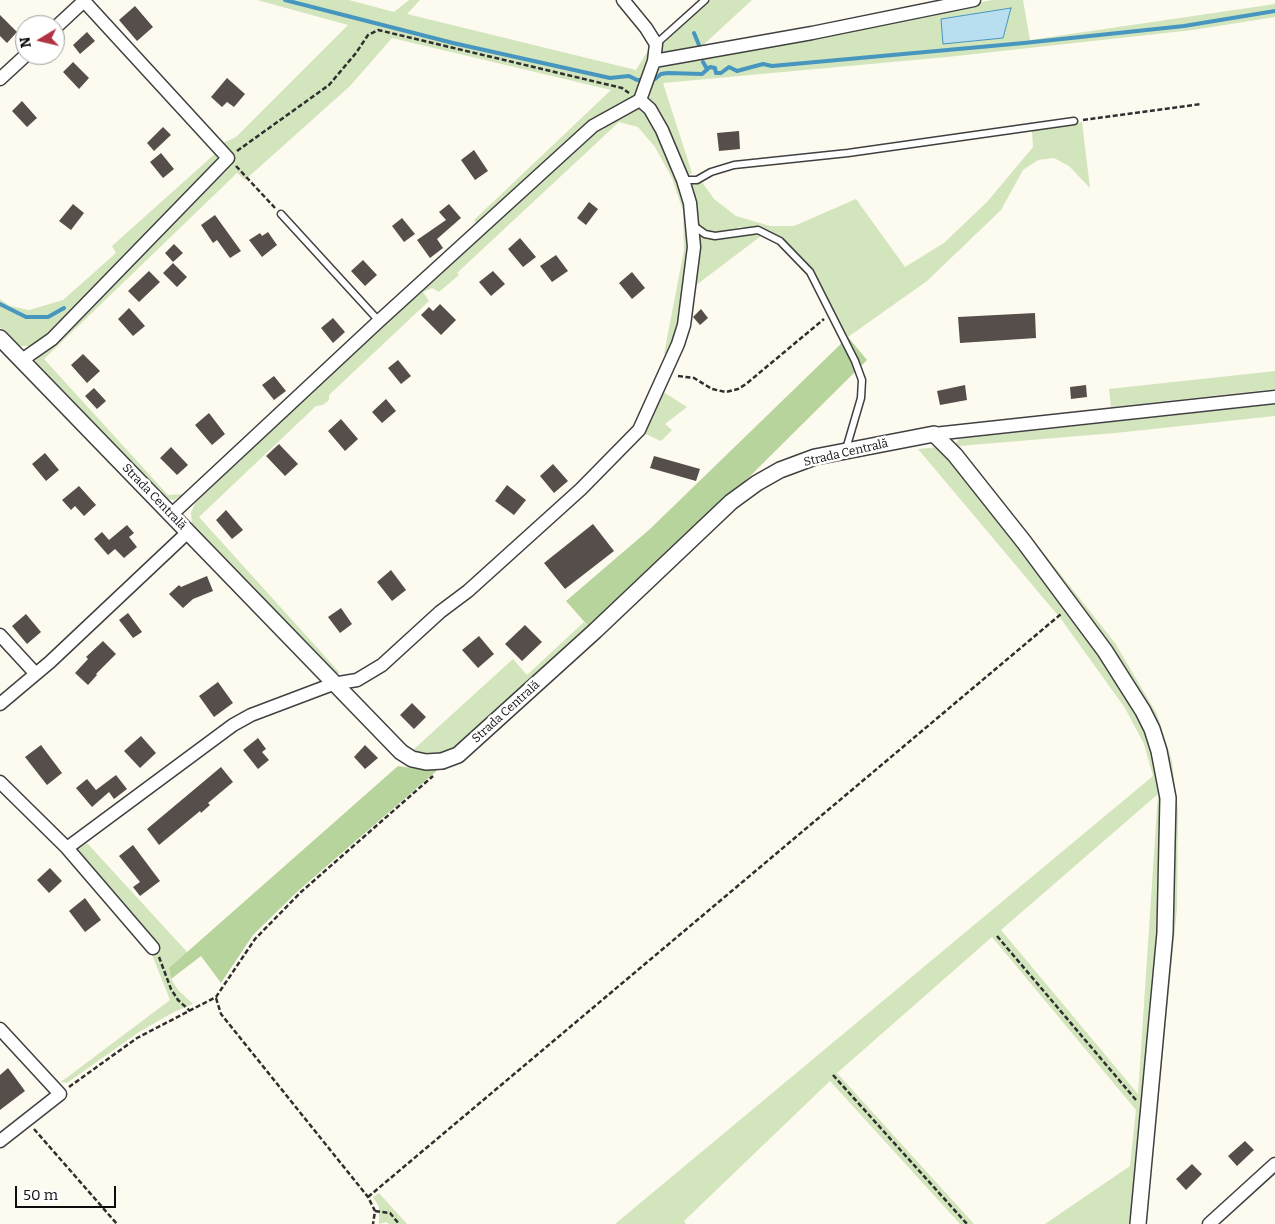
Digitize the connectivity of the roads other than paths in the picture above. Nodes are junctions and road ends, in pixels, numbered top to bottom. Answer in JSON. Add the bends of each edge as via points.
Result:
{"nodes":[{"id":1,"x":623,"y":0,"type":"edge"},
{"id":2,"x":704,"y":0,"type":"edge"},
{"id":3,"x":972,"y":0,"type":"edge"},
{"id":4,"x":84,"y":1,"type":"edge"},
{"id":5,"x":65,"y":19,"type":"edge"},
{"id":6,"x":656,"y":44,"type":"junction"},
{"id":7,"x":15,"y":65,"type":"edge"},
{"id":8,"x":652,"y":66,"type":"junction"},
{"id":9,"x":0,"y":79,"type":"edge"},
{"id":10,"x":642,"y":94,"type":"junction"},
{"id":11,"x":1074,"y":121,"type":"road end"},
{"id":12,"x":683,"y":180,"type":"junction"},
{"id":13,"x":281,"y":214,"type":"road end"},
{"id":14,"x":694,"y":226,"type":"junction"},
{"id":15,"x":379,"y":321,"type":"junction"},
{"id":16,"x":0,"y":338,"type":"edge"},
{"id":17,"x":22,"y":360,"type":"junction"},
{"id":18,"x":1275,"y":397,"type":"edge"},
{"id":19,"x":934,"y":434,"type":"junction"},
{"id":20,"x":846,"y":451,"type":"junction"},
{"id":21,"x":172,"y":515,"type":"junction"},
{"id":22,"x":188,"y":532,"type":"junction"},
{"id":23,"x":0,"y":635,"type":"edge"},
{"id":24,"x":35,"y":673,"type":"junction"},
{"id":25,"x":333,"y":684,"type":"junction"},
{"id":26,"x":0,"y":704,"type":"edge"},
{"id":27,"x":0,"y":782,"type":"edge"},
{"id":28,"x":66,"y":848,"type":"junction"},
{"id":29,"x":153,"y":948,"type":"road end"},
{"id":30,"x":0,"y":1029,"type":"edge"},
{"id":31,"x":0,"y":1141,"type":"edge"},
{"id":32,"x":1275,"y":1164,"type":"edge"},
{"id":33,"x":1138,"y":1224,"type":"edge"},
{"id":34,"x":1209,"y":1224,"type":"edge"}],
"edges":[{"from":1,"to":6,"type":"street"},
{"from":2,"to":6,"type":"lane"},
{"from":3,"to":8,"type":"street"},
{"from":4,"to":5,"type":"street"},
{"from":4,"to":17,"type":"street","via":[[228,158],[52,339]]},
{"from":6,"to":8,"type":"street"},
{"from":7,"to":9,"type":"street"},
{"from":8,"to":10,"type":"street"},
{"from":10,"to":12,"type":"street","via":[[662,130]]},
{"from":10,"to":15,"type":"street","via":[[593,126]]},
{"from":11,"to":12,"type":"lane","via":[[848,153],[734,165],[697,180]]},
{"from":12,"to":14,"type":"street"},
{"from":13,"to":15,"type":"lane"},
{"from":14,"to":20,"type":"lane","via":[[715,236],[758,230],[780,241],[810,272],[862,380],[861,398]]},
{"from":14,"to":25,"type":"street","via":[[684,324],[639,430],[581,488],[382,665],[357,680]]},
{"from":15,"to":21,"type":"street"},
{"from":16,"to":17,"type":"street","name":"Strada Centrală"},
{"from":17,"to":21,"type":"street","name":"Strada Centrală"},
{"from":18,"to":19,"type":"street","name":"Strada Centrală"},
{"from":19,"to":20,"type":"street","name":"Strada Centrală"},
{"from":19,"to":33,"type":"street","via":[[1013,527],[1105,651],[1152,729],[1164,772],[1168,798],[1165,933]]},
{"from":20,"to":25,"type":"street","name":"Strada Centrală","via":[[815,457],[780,470],[731,502],[458,755],[442,761],[412,759]]},
{"from":21,"to":22,"type":"street","name":"Strada Centrală"},
{"from":22,"to":24,"type":"street"},
{"from":22,"to":25,"type":"street","name":"Strada Centrală"},
{"from":23,"to":24,"type":"street"},
{"from":24,"to":26,"type":"street"},
{"from":25,"to":28,"type":"street","via":[[251,715],[234,725]]},
{"from":27,"to":28,"type":"street"},
{"from":28,"to":29,"type":"street"},
{"from":30,"to":31,"type":"street","via":[[60,1094]]},
{"from":32,"to":34,"type":"street"}]}
